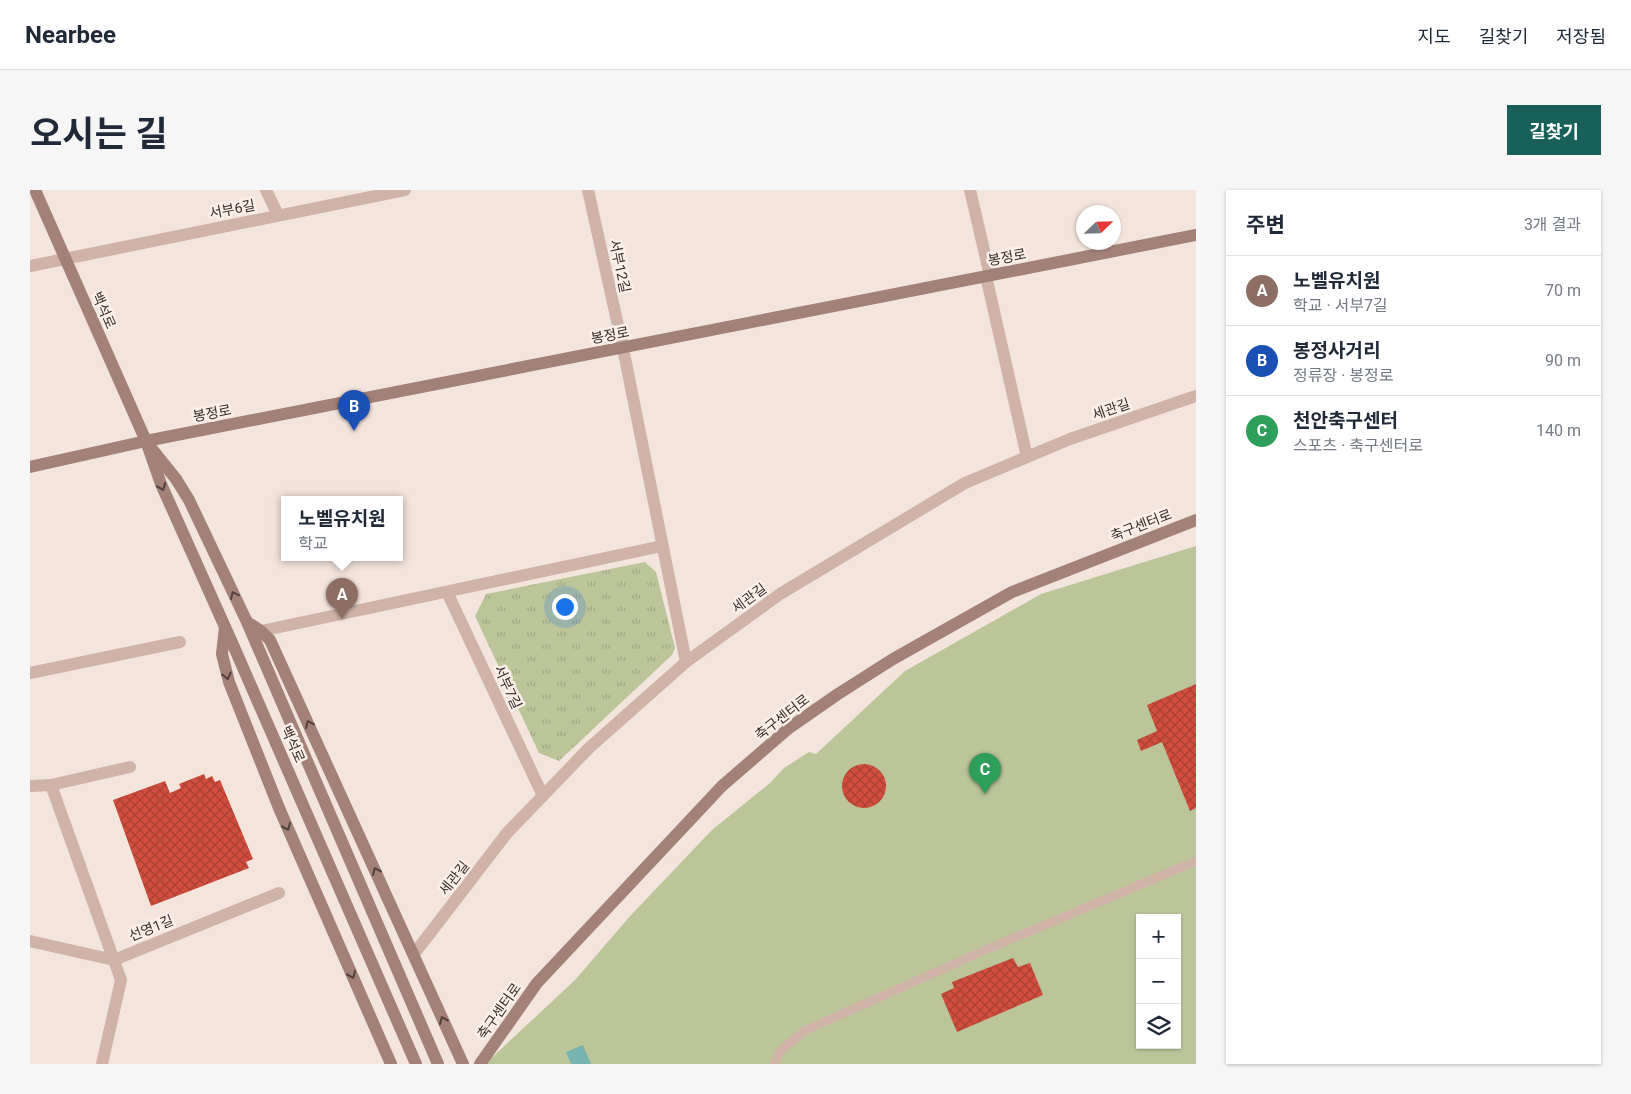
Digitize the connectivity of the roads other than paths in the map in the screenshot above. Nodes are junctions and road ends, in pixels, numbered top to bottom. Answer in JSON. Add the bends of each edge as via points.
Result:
{"nodes":[{"id":1,"x":35,"y":190,"type":"edge"},
{"id":2,"x":266,"y":190,"type":"edge"},
{"id":3,"x":405,"y":190,"type":"edge"},
{"id":4,"x":588,"y":190,"type":"edge"},
{"id":5,"x":970,"y":190,"type":"edge"},
{"id":6,"x":278,"y":216,"type":"junction"},
{"id":7,"x":1196,"y":235,"type":"edge"},
{"id":8,"x":64,"y":258,"type":"junction"},
{"id":9,"x":30,"y":266,"type":"edge"},
{"id":10,"x":988,"y":276,"type":"junction"},
{"id":11,"x":623,"y":348,"type":"junction"},
{"id":12,"x":1196,"y":396,"type":"edge"},
{"id":13,"x":146,"y":441,"type":"junction"},
{"id":14,"x":1027,"y":457,"type":"junction"},
{"id":15,"x":30,"y":467,"type":"edge"},
{"id":16,"x":1196,"y":520,"type":"edge"},
{"id":17,"x":662,"y":546,"type":"junction"},
{"id":18,"x":447,"y":592,"type":"junction"},
{"id":19,"x":247,"y":622,"type":"junction"},
{"id":20,"x":225,"y":628,"type":"junction"},
{"id":21,"x":261,"y":631,"type":"junction"},
{"id":22,"x":180,"y":642,"type":"dead end"},
{"id":23,"x":686,"y":662,"type":"junction"},
{"id":24,"x":30,"y":673,"type":"edge"},
{"id":25,"x":130,"y":767,"type":"dead end"},
{"id":26,"x":51,"y":785,"type":"junction"},
{"id":27,"x":30,"y":786,"type":"edge"},
{"id":28,"x":542,"y":796,"type":"junction"},
{"id":29,"x":1196,"y":861,"type":"edge"},
{"id":30,"x":279,"y":893,"type":"dead end"},
{"id":31,"x":30,"y":942,"type":"edge"},
{"id":32,"x":414,"y":954,"type":"junction"},
{"id":33,"x":114,"y":960,"type":"junction"},
{"id":34,"x":415,"y":1061,"type":"edge"},
{"id":35,"x":102,"y":1064,"type":"edge"},
{"id":36,"x":391,"y":1064,"type":"edge"},
{"id":37,"x":438,"y":1064,"type":"edge"},
{"id":38,"x":463,"y":1064,"type":"edge"},
{"id":39,"x":480,"y":1064,"type":"edge"},
{"id":40,"x":774,"y":1064,"type":"edge"}],
"edges":[{"from":1,"to":8,"type":"main road","name":"백석로"},
{"from":2,"to":6,"type":"street"},
{"from":3,"to":6,"type":"street","name":"서부6길"},
{"from":4,"to":11,"type":"street","name":"서부12길"},
{"from":5,"to":10,"type":"street"},
{"from":6,"to":8,"type":"street","name":"서부6길"},
{"from":7,"to":10,"type":"main road","name":"봉정로"},
{"from":8,"to":9,"type":"street","name":"서부6길"},
{"from":8,"to":13,"type":"main road","name":"백석로"},
{"from":10,"to":11,"type":"main road","name":"봉정로"},
{"from":10,"to":14,"type":"street"},
{"from":11,"to":13,"type":"main road","name":"봉정로"},
{"from":11,"to":17,"type":"street","name":"서부12길"},
{"from":12,"to":14,"type":"street","name":"세관길"},
{"from":13,"to":15,"type":"main road","name":"봉정로"},
{"from":19,"to":13,"type":"main road","name":"백석로","one_way":true,"via":[[189,500]]},
{"from":13,"to":20,"type":"main road","name":"백석로","one_way":true,"via":[[161,484]]},
{"from":14,"to":23,"type":"street","name":"세관길","via":[[965,483],[872,538],[780,594]]},
{"from":16,"to":39,"type":"main road","name":"축구센터로","via":[[1012,592],[893,659],[789,728],[722,786],[537,983]]},
{"from":17,"to":18,"type":"street"},
{"from":17,"to":23,"type":"street","name":"서부12길"},
{"from":18,"to":21,"type":"street"},
{"from":18,"to":28,"type":"street","name":"서부7길"},
{"from":19,"to":21,"type":"main road"},
{"from":19,"to":37,"type":"main road","name":"백석로"},
{"from":20,"to":34,"type":"main road","name":"백석로"},
{"from":20,"to":36,"type":"main road","one_way":true,"via":[[222,654],[229,682],[279,808]]},
{"from":32,"to":21,"type":"main road","one_way":true,"via":[[270,640]]},
{"from":22,"to":24,"type":"street"},
{"from":23,"to":28,"type":"street","name":"세관길","via":[[589,748]]},
{"from":25,"to":26,"type":"street"},
{"from":26,"to":27,"type":"street"},
{"from":26,"to":33,"type":"street"},
{"from":28,"to":32,"type":"street","name":"세관길","via":[[507,833]]},
{"from":29,"to":40,"type":"lane","via":[[806,1030],[780,1051]]},
{"from":30,"to":33,"type":"street","name":"선영1길"},
{"from":31,"to":33,"type":"street"},
{"from":38,"to":32,"type":"main road","one_way":true},
{"from":33,"to":35,"type":"street","via":[[121,980]]}]}
